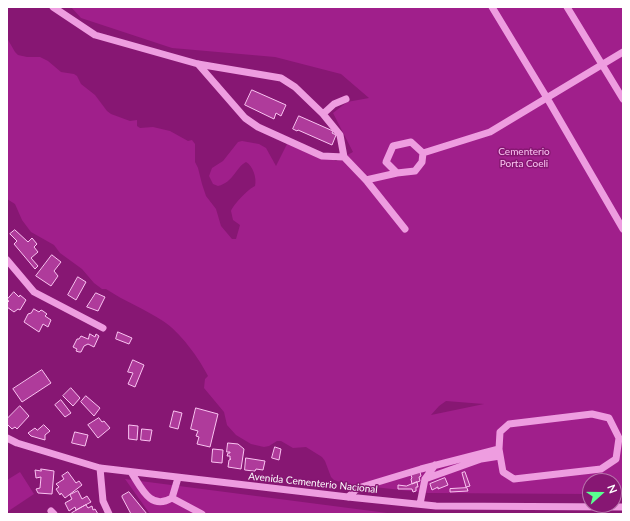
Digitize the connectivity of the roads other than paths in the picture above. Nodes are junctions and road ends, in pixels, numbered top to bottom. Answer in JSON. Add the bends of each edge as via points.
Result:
{"nodes":[{"id":1,"x":54,"y":7,"type":"edge"},
{"id":2,"x":492,"y":7,"type":"edge"},
{"id":3,"x":568,"y":7,"type":"edge"},
{"id":4,"x":623,"y":52,"type":"edge"},
{"id":5,"x":198,"y":64,"type":"junction"},
{"id":6,"x":602,"y":65,"type":"junction"},
{"id":7,"x":547,"y":98,"type":"junction"},
{"id":8,"x":346,"y":99,"type":"dead end"},
{"id":9,"x":623,"y":99,"type":"edge"},
{"id":10,"x":323,"y":114,"type":"junction"},
{"id":11,"x":423,"y":153,"type":"junction"},
{"id":12,"x":344,"y":157,"type":"junction"},
{"id":13,"x":397,"y":173,"type":"junction"},
{"id":14,"x":366,"y":180,"type":"junction"},
{"id":15,"x":623,"y":228,"type":"edge"},
{"id":16,"x":405,"y":229,"type":"dead end"},
{"id":17,"x":7,"y":260,"type":"edge"},
{"id":18,"x":103,"y":328,"type":"dead end"},
{"id":19,"x":7,"y":438,"type":"edge"},
{"id":20,"x":621,"y":438,"type":"edge"},
{"id":21,"x":499,"y":453,"type":"junction"},
{"id":22,"x":435,"y":465,"type":"junction"},
{"id":23,"x":100,"y":468,"type":"junction"},
{"id":24,"x":131,"y":472,"type":"junction"},
{"id":25,"x":178,"y":478,"type":"junction"},
{"id":26,"x":425,"y":479,"type":"junction"},
{"id":27,"x":348,"y":497,"type":"junction"},
{"id":28,"x":172,"y":498,"type":"junction"},
{"id":29,"x":420,"y":504,"type":"junction"},
{"id":30,"x":623,"y":507,"type":"edge"},
{"id":31,"x":110,"y":514,"type":"edge"},
{"id":32,"x":202,"y":514,"type":"edge"}],
"edges":[{"from":1,"to":5,"type":"street","via":[[95,35]]},
{"from":2,"to":7,"type":"street"},
{"from":3,"to":6,"type":"street"},
{"from":4,"to":6,"type":"street"},
{"from":5,"to":10,"type":"street","via":[[281,78],[295,87]]},
{"from":5,"to":12,"type":"street","via":[[245,118],[322,156]]},
{"from":6,"to":7,"type":"street"},
{"from":6,"to":9,"type":"street"},
{"from":7,"to":11,"type":"street","via":[[490,132]]},
{"from":7,"to":15,"type":"street"},
{"from":8,"to":10,"type":"street","via":[[334,104]]},
{"from":10,"to":12,"type":"street","via":[[340,135]]},
{"from":11,"to":13,"type":"street","via":[[422,162],[415,171]]},
{"from":11,"to":13,"type":"street","via":[[411,142],[392,146],[386,162]]},
{"from":12,"to":14,"type":"street"},
{"from":13,"to":14,"type":"street"},
{"from":14,"to":16,"type":"street"},
{"from":17,"to":18,"type":"street","via":[[34,292]]},
{"from":19,"to":23,"type":"street","name":"Avenida Cementerio Nacional"},
{"from":20,"to":21,"type":"street","via":[[609,418],[592,414],[509,424],[500,432]]},
{"from":20,"to":21,"type":"street","via":[[616,459],[601,469],[514,479],[503,472]]},
{"from":21,"to":22,"type":"street"},
{"from":21,"to":26,"type":"street"},
{"from":22,"to":26,"type":"street"},
{"from":22,"to":27,"type":"street","via":[[358,488]]},
{"from":23,"to":24,"type":"street","name":"Avenida Cementerio Nacional"},
{"from":23,"to":31,"type":"street","via":[[102,501]]},
{"from":24,"to":25,"type":"street","name":"Avenida Cementerio Nacional"},
{"from":24,"to":28,"type":"street","via":[[154,502]]},
{"from":25,"to":27,"type":"street","name":"Avenida Cementerio Nacional"},
{"from":25,"to":28,"type":"street"},
{"from":26,"to":29,"type":"street"},
{"from":27,"to":29,"type":"street","name":"Avenida Cementerio Nacional"},
{"from":28,"to":32,"type":"street"},
{"from":29,"to":30,"type":"street","name":"Avenida Cementerio Nacional"}]}
